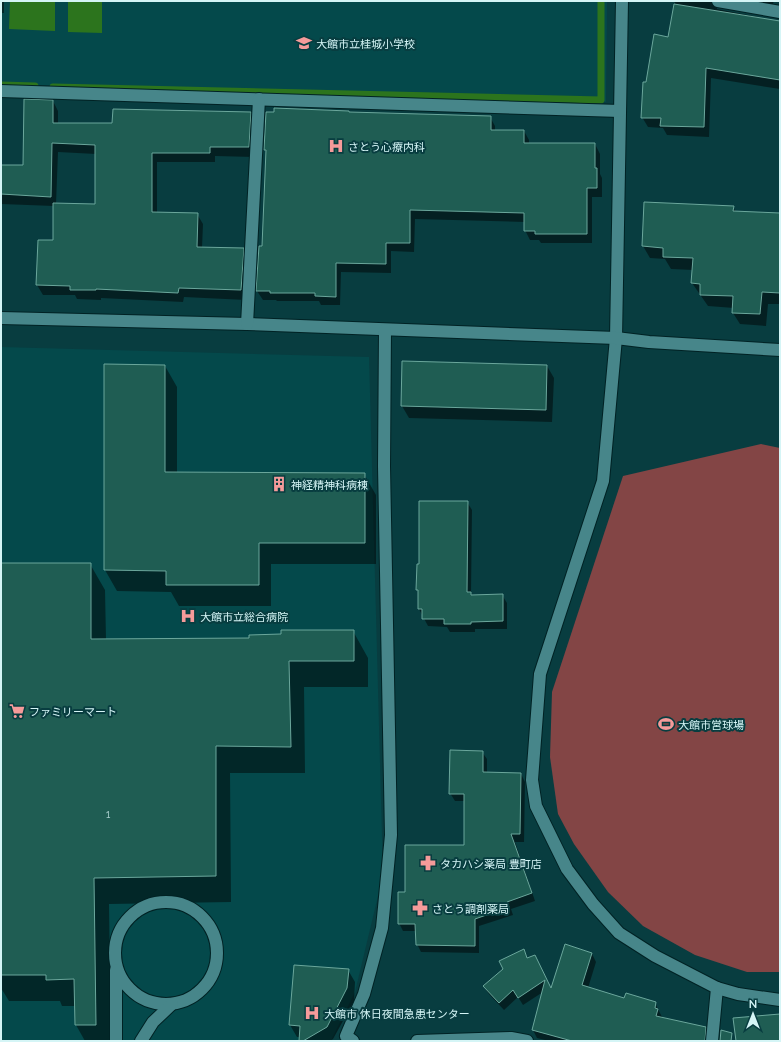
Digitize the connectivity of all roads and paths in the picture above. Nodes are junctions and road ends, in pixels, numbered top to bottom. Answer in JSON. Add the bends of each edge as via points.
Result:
{"nodes":[{"id":1,"x":622,"y":1,"type":"edge"},
{"id":2,"x":718,"y":1,"type":"edge"},
{"id":3,"x":780,"y":12,"type":"edge"},
{"id":4,"x":1,"y":91,"type":"edge"},
{"id":5,"x":259,"y":99,"type":"junction"},
{"id":6,"x":620,"y":111,"type":"junction"},
{"id":7,"x":1,"y":318,"type":"edge"},
{"id":8,"x":247,"y":324,"type":"junction"},
{"id":9,"x":385,"y":330,"type":"junction"},
{"id":10,"x":616,"y":338,"type":"junction"},
{"id":11,"x":780,"y":350,"type":"edge"},
{"id":12,"x":116,"y":967,"type":"junction"},
{"id":13,"x":717,"y":988,"type":"junction"},
{"id":14,"x":780,"y":1000,"type":"edge"},
{"id":15,"x":172,"y":1004,"type":"junction"},
{"id":16,"x":116,"y":1041,"type":"edge"},
{"id":17,"x":141,"y":1041,"type":"edge"},
{"id":18,"x":353,"y":1041,"type":"edge"},
{"id":19,"x":417,"y":1041,"type":"edge"},
{"id":20,"x":527,"y":1041,"type":"edge"},
{"id":21,"x":712,"y":1041,"type":"edge"}],
"edges":[{"from":1,"to":6,"type":"street"},
{"from":2,"to":3,"type":"street"},
{"from":4,"to":5,"type":"street"},
{"from":5,"to":6,"type":"street"},
{"from":5,"to":8,"type":"street"},
{"from":6,"to":10,"type":"street"},
{"from":7,"to":8,"type":"street"},
{"from":8,"to":9,"type":"street"},
{"from":9,"to":10,"type":"street"},
{"from":9,"to":18,"type":"street","via":[[384,466],[391,835],[382,928],[364,994],[346,1036]]},
{"from":10,"to":11,"type":"street"},
{"from":10,"to":13,"type":"street","via":[[603,482],[540,674],[532,780],[536,806],[567,869],[618,933],[655,956]]},
{"from":12,"to":15,"type":"street","via":[[124,983],[137,996],[154,1003]]},
{"from":12,"to":15,"type":"street","via":[[114,951],[117,936],[136,910],[151,903],[167,901],[183,904],[197,911],[208,922],[216,938],[218,956],[214,974],[204,988],[194,996]]},
{"from":12,"to":16,"type":"street"},
{"from":13,"to":14,"type":"street"},
{"from":13,"to":21,"type":"street"},
{"from":15,"to":17,"type":"street","via":[[153,1022]]},
{"from":19,"to":20,"type":"street","via":[[511,1038]]}]}
